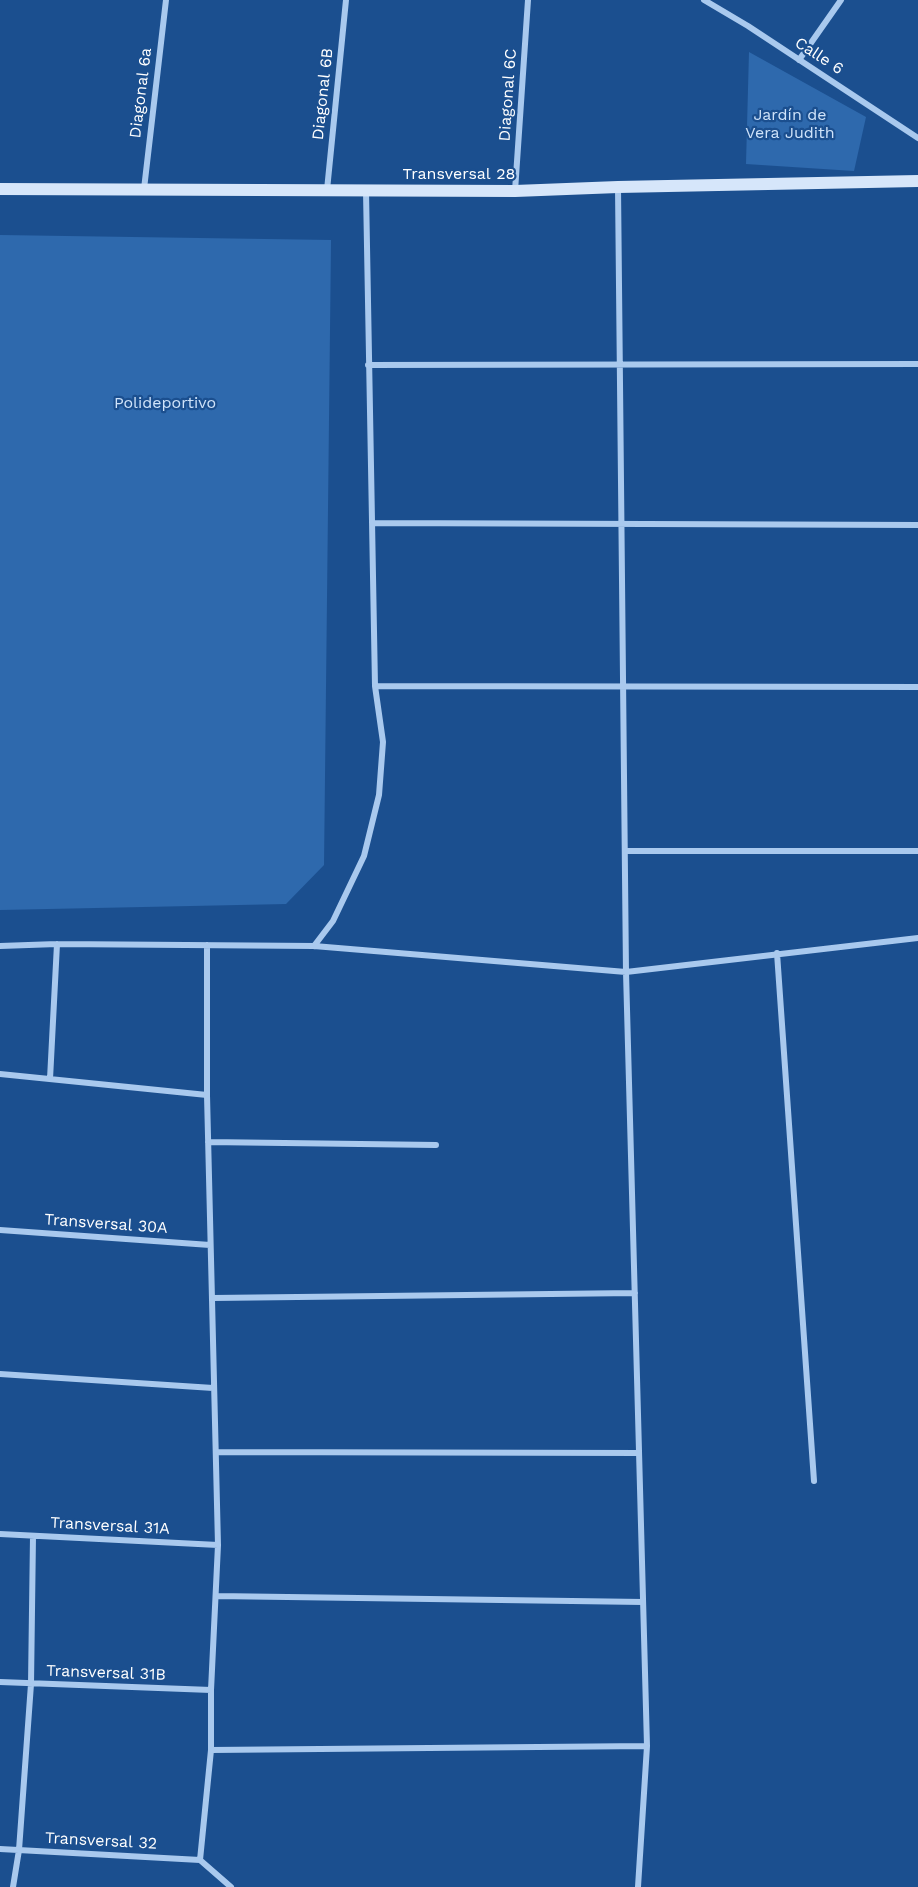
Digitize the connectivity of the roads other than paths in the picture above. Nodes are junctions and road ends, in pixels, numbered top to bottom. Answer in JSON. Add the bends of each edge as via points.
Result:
{"nodes":[{"id":1,"x":166,"y":0,"type":"edge"},
{"id":2,"x":346,"y":0,"type":"edge"},
{"id":3,"x":528,"y":0,"type":"edge"},
{"id":4,"x":704,"y":0,"type":"edge"},
{"id":5,"x":841,"y":0,"type":"edge"},
{"id":6,"x":799,"y":60,"type":"junction"},
{"id":7,"x":918,"y":138,"type":"edge"},
{"id":8,"x":918,"y":181,"type":"edge"},
{"id":9,"x":618,"y":187,"type":"junction"},
{"id":10,"x":0,"y":189,"type":"edge"},
{"id":11,"x":144,"y":190,"type":"junction"},
{"id":12,"x":327,"y":191,"type":"junction"},
{"id":13,"x":366,"y":191,"type":"junction"},
{"id":14,"x":515,"y":191,"type":"junction"},
{"id":15,"x":620,"y":364,"type":"junction"},
{"id":16,"x":918,"y":364,"type":"edge"},
{"id":17,"x":368,"y":365,"type":"junction"},
{"id":18,"x":372,"y":523,"type":"junction"},
{"id":19,"x":621,"y":524,"type":"junction"},
{"id":20,"x":918,"y":525,"type":"edge"},
{"id":21,"x":375,"y":686,"type":"junction"},
{"id":22,"x":623,"y":686,"type":"junction"},
{"id":23,"x":918,"y":687,"type":"edge"},
{"id":24,"x":625,"y":851,"type":"junction"},
{"id":25,"x":918,"y":851,"type":"edge"},
{"id":26,"x":918,"y":938,"type":"edge"},
{"id":27,"x":57,"y":944,"type":"junction"},
{"id":28,"x":207,"y":945,"type":"junction"},
{"id":29,"x":0,"y":946,"type":"edge"},
{"id":30,"x":314,"y":946,"type":"junction"},
{"id":31,"x":777,"y":953,"type":"junction"},
{"id":32,"x":626,"y":972,"type":"junction"},
{"id":33,"x":0,"y":1074,"type":"edge"},
{"id":34,"x":50,"y":1079,"type":"junction"},
{"id":35,"x":207,"y":1095,"type":"junction"},
{"id":36,"x":208,"y":1142,"type":"junction"},
{"id":37,"x":436,"y":1145,"type":"dead end"},
{"id":38,"x":0,"y":1230,"type":"edge"},
{"id":39,"x":210,"y":1245,"type":"junction"},
{"id":40,"x":635,"y":1293,"type":"junction"},
{"id":41,"x":213,"y":1298,"type":"junction"},
{"id":42,"x":0,"y":1374,"type":"edge"},
{"id":43,"x":213,"y":1388,"type":"junction"},
{"id":44,"x":216,"y":1452,"type":"junction"},
{"id":45,"x":639,"y":1453,"type":"junction"},
{"id":46,"x":814,"y":1481,"type":"dead end"},
{"id":47,"x":0,"y":1534,"type":"edge"},
{"id":48,"x":33,"y":1536,"type":"junction"},
{"id":49,"x":218,"y":1545,"type":"junction"},
{"id":50,"x":216,"y":1596,"type":"junction"},
{"id":51,"x":643,"y":1602,"type":"junction"},
{"id":52,"x":0,"y":1682,"type":"edge"},
{"id":53,"x":31,"y":1684,"type":"junction"},
{"id":54,"x":211,"y":1690,"type":"junction"},
{"id":55,"x":647,"y":1746,"type":"junction"},
{"id":56,"x":211,"y":1750,"type":"junction"},
{"id":57,"x":0,"y":1849,"type":"edge"},
{"id":58,"x":20,"y":1850,"type":"junction"},
{"id":59,"x":200,"y":1860,"type":"junction"},
{"id":60,"x":13,"y":1887,"type":"edge"},
{"id":61,"x":231,"y":1887,"type":"edge"},
{"id":62,"x":638,"y":1887,"type":"edge"}],
"edges":[{"from":1,"to":11,"type":"street","name":"Diagonal 6a"},
{"from":2,"to":12,"type":"street","name":"Diagonal 6B"},
{"from":3,"to":14,"type":"street","name":"Diagonal 6C"},
{"from":4,"to":6,"type":"street","name":"Calle 6"},
{"from":5,"to":6,"type":"street"},
{"from":6,"to":7,"type":"street","name":"Calle 6"},
{"from":8,"to":9,"type":"main road","name":"Transversal 28"},
{"from":9,"to":14,"type":"main road","name":"Transversal 28"},
{"from":9,"to":15,"type":"street"},
{"from":10,"to":11,"type":"main road","name":"Transversal 28"},
{"from":11,"to":12,"type":"main road","name":"Transversal 28"},
{"from":12,"to":13,"type":"main road","name":"Transversal 28"},
{"from":13,"to":14,"type":"main road","name":"Transversal 28"},
{"from":13,"to":17,"type":"street"},
{"from":15,"to":16,"type":"street"},
{"from":15,"to":17,"type":"street"},
{"from":15,"to":19,"type":"street"},
{"from":17,"to":18,"type":"street"},
{"from":18,"to":19,"type":"street"},
{"from":18,"to":21,"type":"street"},
{"from":19,"to":20,"type":"street"},
{"from":19,"to":22,"type":"street"},
{"from":21,"to":22,"type":"street"},
{"from":21,"to":30,"type":"street","via":[[383,742],[379,795],[364,856],[333,921]]},
{"from":22,"to":23,"type":"street"},
{"from":22,"to":24,"type":"street"},
{"from":24,"to":25,"type":"street"},
{"from":24,"to":32,"type":"street"},
{"from":26,"to":31,"type":"street"},
{"from":27,"to":28,"type":"street"},
{"from":27,"to":29,"type":"street"},
{"from":27,"to":34,"type":"street"},
{"from":28,"to":30,"type":"street"},
{"from":28,"to":35,"type":"street"},
{"from":30,"to":32,"type":"street"},
{"from":31,"to":32,"type":"street"},
{"from":31,"to":46,"type":"street"},
{"from":32,"to":40,"type":"street"},
{"from":33,"to":34,"type":"street"},
{"from":34,"to":35,"type":"street"},
{"from":35,"to":36,"type":"street"},
{"from":36,"to":37,"type":"street"},
{"from":36,"to":39,"type":"street"},
{"from":38,"to":39,"type":"street","name":"Transversal 30A"},
{"from":39,"to":41,"type":"street"},
{"from":40,"to":41,"type":"street"},
{"from":40,"to":45,"type":"street"},
{"from":41,"to":43,"type":"street"},
{"from":42,"to":43,"type":"street"},
{"from":43,"to":44,"type":"street"},
{"from":44,"to":45,"type":"street"},
{"from":44,"to":49,"type":"street"},
{"from":45,"to":51,"type":"street"},
{"from":47,"to":48,"type":"street","name":"Transversal 31A"},
{"from":48,"to":49,"type":"street","name":"Transversal 31A"},
{"from":48,"to":53,"type":"street"},
{"from":49,"to":50,"type":"street"},
{"from":50,"to":51,"type":"street"},
{"from":50,"to":54,"type":"street"},
{"from":51,"to":55,"type":"street"},
{"from":52,"to":53,"type":"street","name":"Transversal 31B"},
{"from":53,"to":54,"type":"street","name":"Transversal 31B"},
{"from":53,"to":58,"type":"street"},
{"from":54,"to":56,"type":"street"},
{"from":55,"to":56,"type":"street"},
{"from":55,"to":62,"type":"street"},
{"from":56,"to":59,"type":"street"},
{"from":57,"to":58,"type":"street","name":"Transversal 32"},
{"from":58,"to":59,"type":"street","name":"Transversal 32"},
{"from":58,"to":60,"type":"street"},
{"from":59,"to":61,"type":"street"}]}
